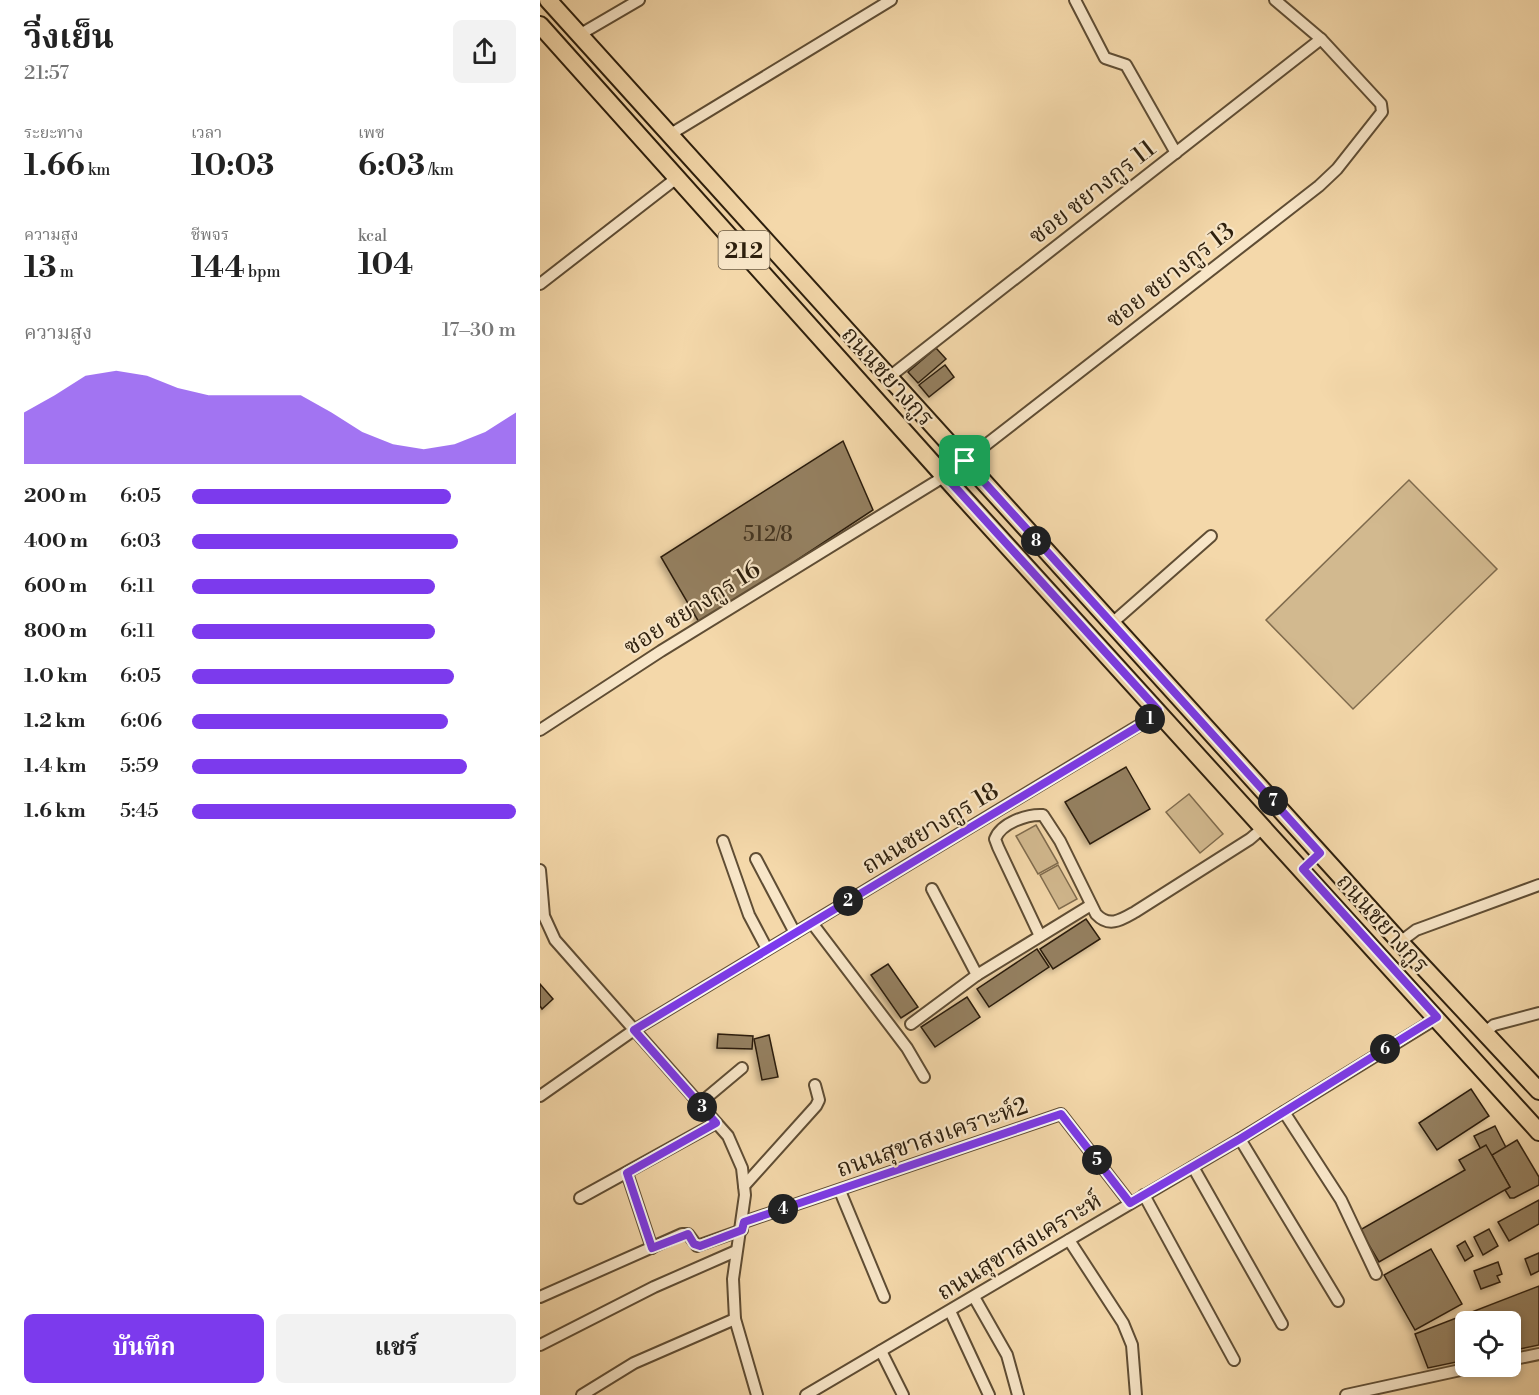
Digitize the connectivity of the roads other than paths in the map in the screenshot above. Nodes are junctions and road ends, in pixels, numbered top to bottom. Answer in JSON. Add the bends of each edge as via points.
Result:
{"nodes":[{"id":1,"x":548,"y":0,"type":"edge"},
{"id":2,"x":639,"y":0,"type":"edge"},
{"id":3,"x":891,"y":0,"type":"edge"},
{"id":4,"x":1075,"y":0,"type":"edge"},
{"id":5,"x":1275,"y":0,"type":"edge"},
{"id":6,"x":540,"y":25,"type":"edge"},
{"id":7,"x":579,"y":35,"type":"junction"},
{"id":8,"x":1321,"y":39,"type":"junction"},
{"id":9,"x":669,"y":135,"type":"junction"},
{"id":10,"x":1176,"y":153,"type":"junction"},
{"id":11,"x":678,"y":177,"type":"junction"},
{"id":12,"x":540,"y":284,"type":"edge"},
{"id":13,"x":888,"y":378,"type":"junction"},
{"id":14,"x":965,"y":461,"type":"junction"},
{"id":15,"x":945,"y":476,"type":"junction"},
{"id":16,"x":1211,"y":536,"type":"dead end"},
{"id":17,"x":1111,"y":624,"type":"junction"},
{"id":18,"x":1158,"y":710,"type":"junction"},
{"id":19,"x":540,"y":730,"type":"edge"},
{"id":20,"x":1264,"y":827,"type":"junction"},
{"id":21,"x":723,"y":841,"type":"dead end"},
{"id":22,"x":1320,"y":853,"type":"junction"},
{"id":23,"x":756,"y":860,"type":"dead end"},
{"id":24,"x":1303,"y":869,"type":"junction"},
{"id":25,"x":540,"y":870,"type":"edge"},
{"id":26,"x":1539,"y":885,"type":"edge"},
{"id":27,"x":932,"y":889,"type":"dead end"},
{"id":28,"x":1091,"y":905,"type":"junction"},
{"id":29,"x":812,"y":923,"type":"junction"},
{"id":30,"x":544,"y":928,"type":"edge"},
{"id":31,"x":795,"y":933,"type":"junction"},
{"id":32,"x":1040,"y":936,"type":"junction"},
{"id":33,"x":1400,"y":942,"type":"junction"},
{"id":34,"x":767,"y":949,"type":"junction"},
{"id":35,"x":977,"y":975,"type":"junction"},
{"id":36,"x":1539,"y":1013,"type":"edge"},
{"id":37,"x":1437,"y":1017,"type":"junction"},
{"id":38,"x":911,"y":1024,"type":"dead end"},
{"id":39,"x":634,"y":1030,"type":"junction"},
{"id":40,"x":1485,"y":1032,"type":"junction"},
{"id":41,"x":742,"y":1068,"type":"dead end"},
{"id":42,"x":924,"y":1077,"type":"dead end"},
{"id":43,"x":815,"y":1085,"type":"dead end"},
{"id":44,"x":1539,"y":1091,"type":"edge"},
{"id":45,"x":540,"y":1096,"type":"edge"},
{"id":46,"x":699,"y":1104,"type":"junction"},
{"id":47,"x":1284,"y":1112,"type":"junction"},
{"id":48,"x":716,"y":1123,"type":"junction"},
{"id":49,"x":1539,"y":1132,"type":"edge"},
{"id":50,"x":1240,"y":1139,"type":"junction"},
{"id":51,"x":1193,"y":1167,"type":"junction"},
{"id":52,"x":627,"y":1173,"type":"junction"},
{"id":53,"x":744,"y":1186,"type":"junction"},
{"id":54,"x":840,"y":1191,"type":"junction"},
{"id":55,"x":1144,"y":1195,"type":"junction"},
{"id":56,"x":580,"y":1198,"type":"dead end"},
{"id":57,"x":1130,"y":1203,"type":"junction"},
{"id":58,"x":743,"y":1226,"type":"junction"},
{"id":59,"x":1069,"y":1240,"type":"junction"},
{"id":60,"x":652,"y":1248,"type":"junction"},
{"id":61,"x":736,"y":1251,"type":"junction"},
{"id":62,"x":1376,"y":1274,"type":"dead end"},
{"id":63,"x":540,"y":1297,"type":"edge"},
{"id":64,"x":884,"y":1297,"type":"dead end"},
{"id":65,"x":974,"y":1297,"type":"junction"},
{"id":66,"x":1338,"y":1301,"type":"dead end"},
{"id":67,"x":950,"y":1311,"type":"junction"},
{"id":68,"x":735,"y":1318,"type":"junction"},
{"id":69,"x":1282,"y":1324,"type":"dead end"},
{"id":70,"x":540,"y":1345,"type":"edge"},
{"id":71,"x":881,"y":1351,"type":"junction"},
{"id":72,"x":1539,"y":1354,"type":"edge"},
{"id":73,"x":1521,"y":1358,"type":"edge"},
{"id":74,"x":1234,"y":1360,"type":"dead end"},
{"id":75,"x":1455,"y":1371,"type":"edge"},
{"id":76,"x":582,"y":1395,"type":"edge"},
{"id":77,"x":758,"y":1395,"type":"edge"},
{"id":78,"x":806,"y":1395,"type":"edge"},
{"id":79,"x":903,"y":1395,"type":"edge"},
{"id":80,"x":989,"y":1395,"type":"edge"},
{"id":81,"x":1018,"y":1395,"type":"edge"},
{"id":82,"x":1136,"y":1395,"type":"edge"},
{"id":83,"x":1346,"y":1395,"type":"edge"}],
"edges":[{"from":1,"to":7,"type":"main road","name":"ถนนชยางกูร","number":"212"},
{"from":2,"to":7,"type":"street"},
{"from":3,"to":9,"type":"street"},
{"from":4,"to":10,"type":"street","via":[[1105,58],[1126,65]]},
{"from":5,"to":8,"type":"street"},
{"from":6,"to":11,"type":"main road","name":"ถนนชยางกูร","number":"212"},
{"from":7,"to":9,"type":"main road","name":"ถนนชยางกูร","number":"212"},
{"from":8,"to":10,"type":"street","name":"ซอย ชยางกูร 11"},
{"from":8,"to":14,"type":"street","name":"ซอย ชยางกูร 13","via":[[1382,104],[1382,112],[1337,169]]},
{"from":9,"to":13,"type":"main road","name":"ถนนชยางกูร","number":"212"},
{"from":10,"to":13,"type":"street","name":"ซอย ชยางกูร 11"},
{"from":11,"to":12,"type":"street"},
{"from":11,"to":15,"type":"main road","name":"ถนนชยางกูร","number":"212"},
{"from":13,"to":14,"type":"main road","name":"ถนนชยางกูร","number":"212"},
{"from":14,"to":15,"type":"main road"},
{"from":14,"to":17,"type":"main road","name":"ถนนชยางกูร","number":"212"},
{"from":15,"to":18,"type":"main road","name":"ถนนชยางกูร","number":"212"},
{"from":15,"to":19,"type":"street","name":"ซอย ชยางกูร 16"},
{"from":16,"to":17,"type":"street"},
{"from":17,"to":22,"type":"main road","name":"ถนนชยางกูร","number":"212"},
{"from":18,"to":20,"type":"main road","name":"ถนนชยางกูร","number":"212"},
{"from":18,"to":29,"type":"street","name":"ถนนชยางกูร 18","via":[[1149,720]]},
{"from":20,"to":24,"type":"main road","name":"ถนนชยางกูร","number":"212"},
{"from":20,"to":28,"type":"street","via":[[1121,921],[1102,921]]},
{"from":21,"to":34,"type":"street","via":[[749,915]]},
{"from":22,"to":24,"type":"main road"},
{"from":22,"to":33,"type":"main road","name":"ถนนชยางกูร","number":"212"},
{"from":23,"to":31,"type":"street"},
{"from":24,"to":37,"type":"main road","name":"ถนนชยางกูร","number":"212"},
{"from":25,"to":30,"type":"street"},
{"from":26,"to":33,"type":"street","via":[[1416,930]]},
{"from":27,"to":35,"type":"street"},
{"from":28,"to":32,"type":"street"},
{"from":28,"to":32,"type":"street","via":[[1043,815],[1032,815],[1003,828],[995,839]]},
{"from":29,"to":31,"type":"street","name":"ถนนชยางกูร 18"},
{"from":29,"to":42,"type":"street","via":[[907,1048]]},
{"from":30,"to":39,"type":"street"},
{"from":31,"to":34,"type":"street","name":"ถนนชยางกูร 18"},
{"from":32,"to":35,"type":"street"},
{"from":33,"to":40,"type":"main road","name":"ถนนชยางกูร","number":"212"},
{"from":34,"to":39,"type":"street","name":"ถนนชยางกูร 18"},
{"from":35,"to":38,"type":"street"},
{"from":36,"to":40,"type":"street","via":[[1494,1025]]},
{"from":37,"to":47,"type":"street","name":"ถนนสุขาสงเคราะห์"},
{"from":37,"to":49,"type":"main road","name":"ถนนชยางกูร","number":"212"},
{"from":39,"to":45,"type":"street","name":"ถนนชยางกูร 18"},
{"from":39,"to":46,"type":"street"},
{"from":40,"to":44,"type":"main road","name":"ถนนชยางกูร","number":"212"},
{"from":41,"to":46,"type":"street"},
{"from":43,"to":53,"type":"street","via":[[819,1100],[816,1106]]},
{"from":46,"to":48,"type":"street"},
{"from":47,"to":50,"type":"street","name":"ถนนสุขาสงเคราะห์"},
{"from":47,"to":62,"type":"street","via":[[1341,1200]]},
{"from":48,"to":52,"type":"street"},
{"from":48,"to":53,"type":"street","via":[[728,1136],[742,1168]]},
{"from":50,"to":51,"type":"street","name":"ถนนสุขาสงเคราะห์"},
{"from":50,"to":66,"type":"street"},
{"from":51,"to":55,"type":"street","name":"ถนนสุขาสงเคราะห์"},
{"from":51,"to":69,"type":"street"},
{"from":52,"to":56,"type":"street"},
{"from":52,"to":60,"type":"street"},
{"from":53,"to":58,"type":"street"},
{"from":54,"to":57,"type":"street","name":"ถนนสุขาสงเคราะห์2","via":[[1061,1114]]},
{"from":54,"to":58,"type":"street","name":"ถนนสุขาสงเคราะห์2"},
{"from":54,"to":64,"type":"street"},
{"from":55,"to":57,"type":"street","name":"ถนนสุขาสงเคราะห์"},
{"from":55,"to":74,"type":"street"},
{"from":57,"to":59,"type":"street","name":"ถนนสุขาสงเคราะห์"},
{"from":58,"to":60,"type":"street","name":"ถนนสุขาสงเคราะห์2","via":[[700,1246],[688,1234]]},
{"from":58,"to":61,"type":"street"},
{"from":59,"to":65,"type":"street","name":"ถนนสุขาสงเคราะห์"},
{"from":59,"to":82,"type":"street","via":[[1123,1323],[1132,1345]]},
{"from":60,"to":63,"type":"street"},
{"from":61,"to":68,"type":"street"},
{"from":61,"to":70,"type":"street"},
{"from":65,"to":67,"type":"street","name":"ถนนสุขาสงเคราะห์"},
{"from":65,"to":81,"type":"street","via":[[1007,1355]]},
{"from":67,"to":71,"type":"street","name":"ถนนสุขาสงเคราะห์"},
{"from":67,"to":80,"type":"street"},
{"from":68,"to":76,"type":"street","via":[[634,1363]]},
{"from":68,"to":77,"type":"street"},
{"from":71,"to":78,"type":"street","name":"ถนนสุขาสงเคราะห์"},
{"from":71,"to":79,"type":"street"},
{"from":72,"to":73,"type":"street"},
{"from":75,"to":83,"type":"street"}]}
